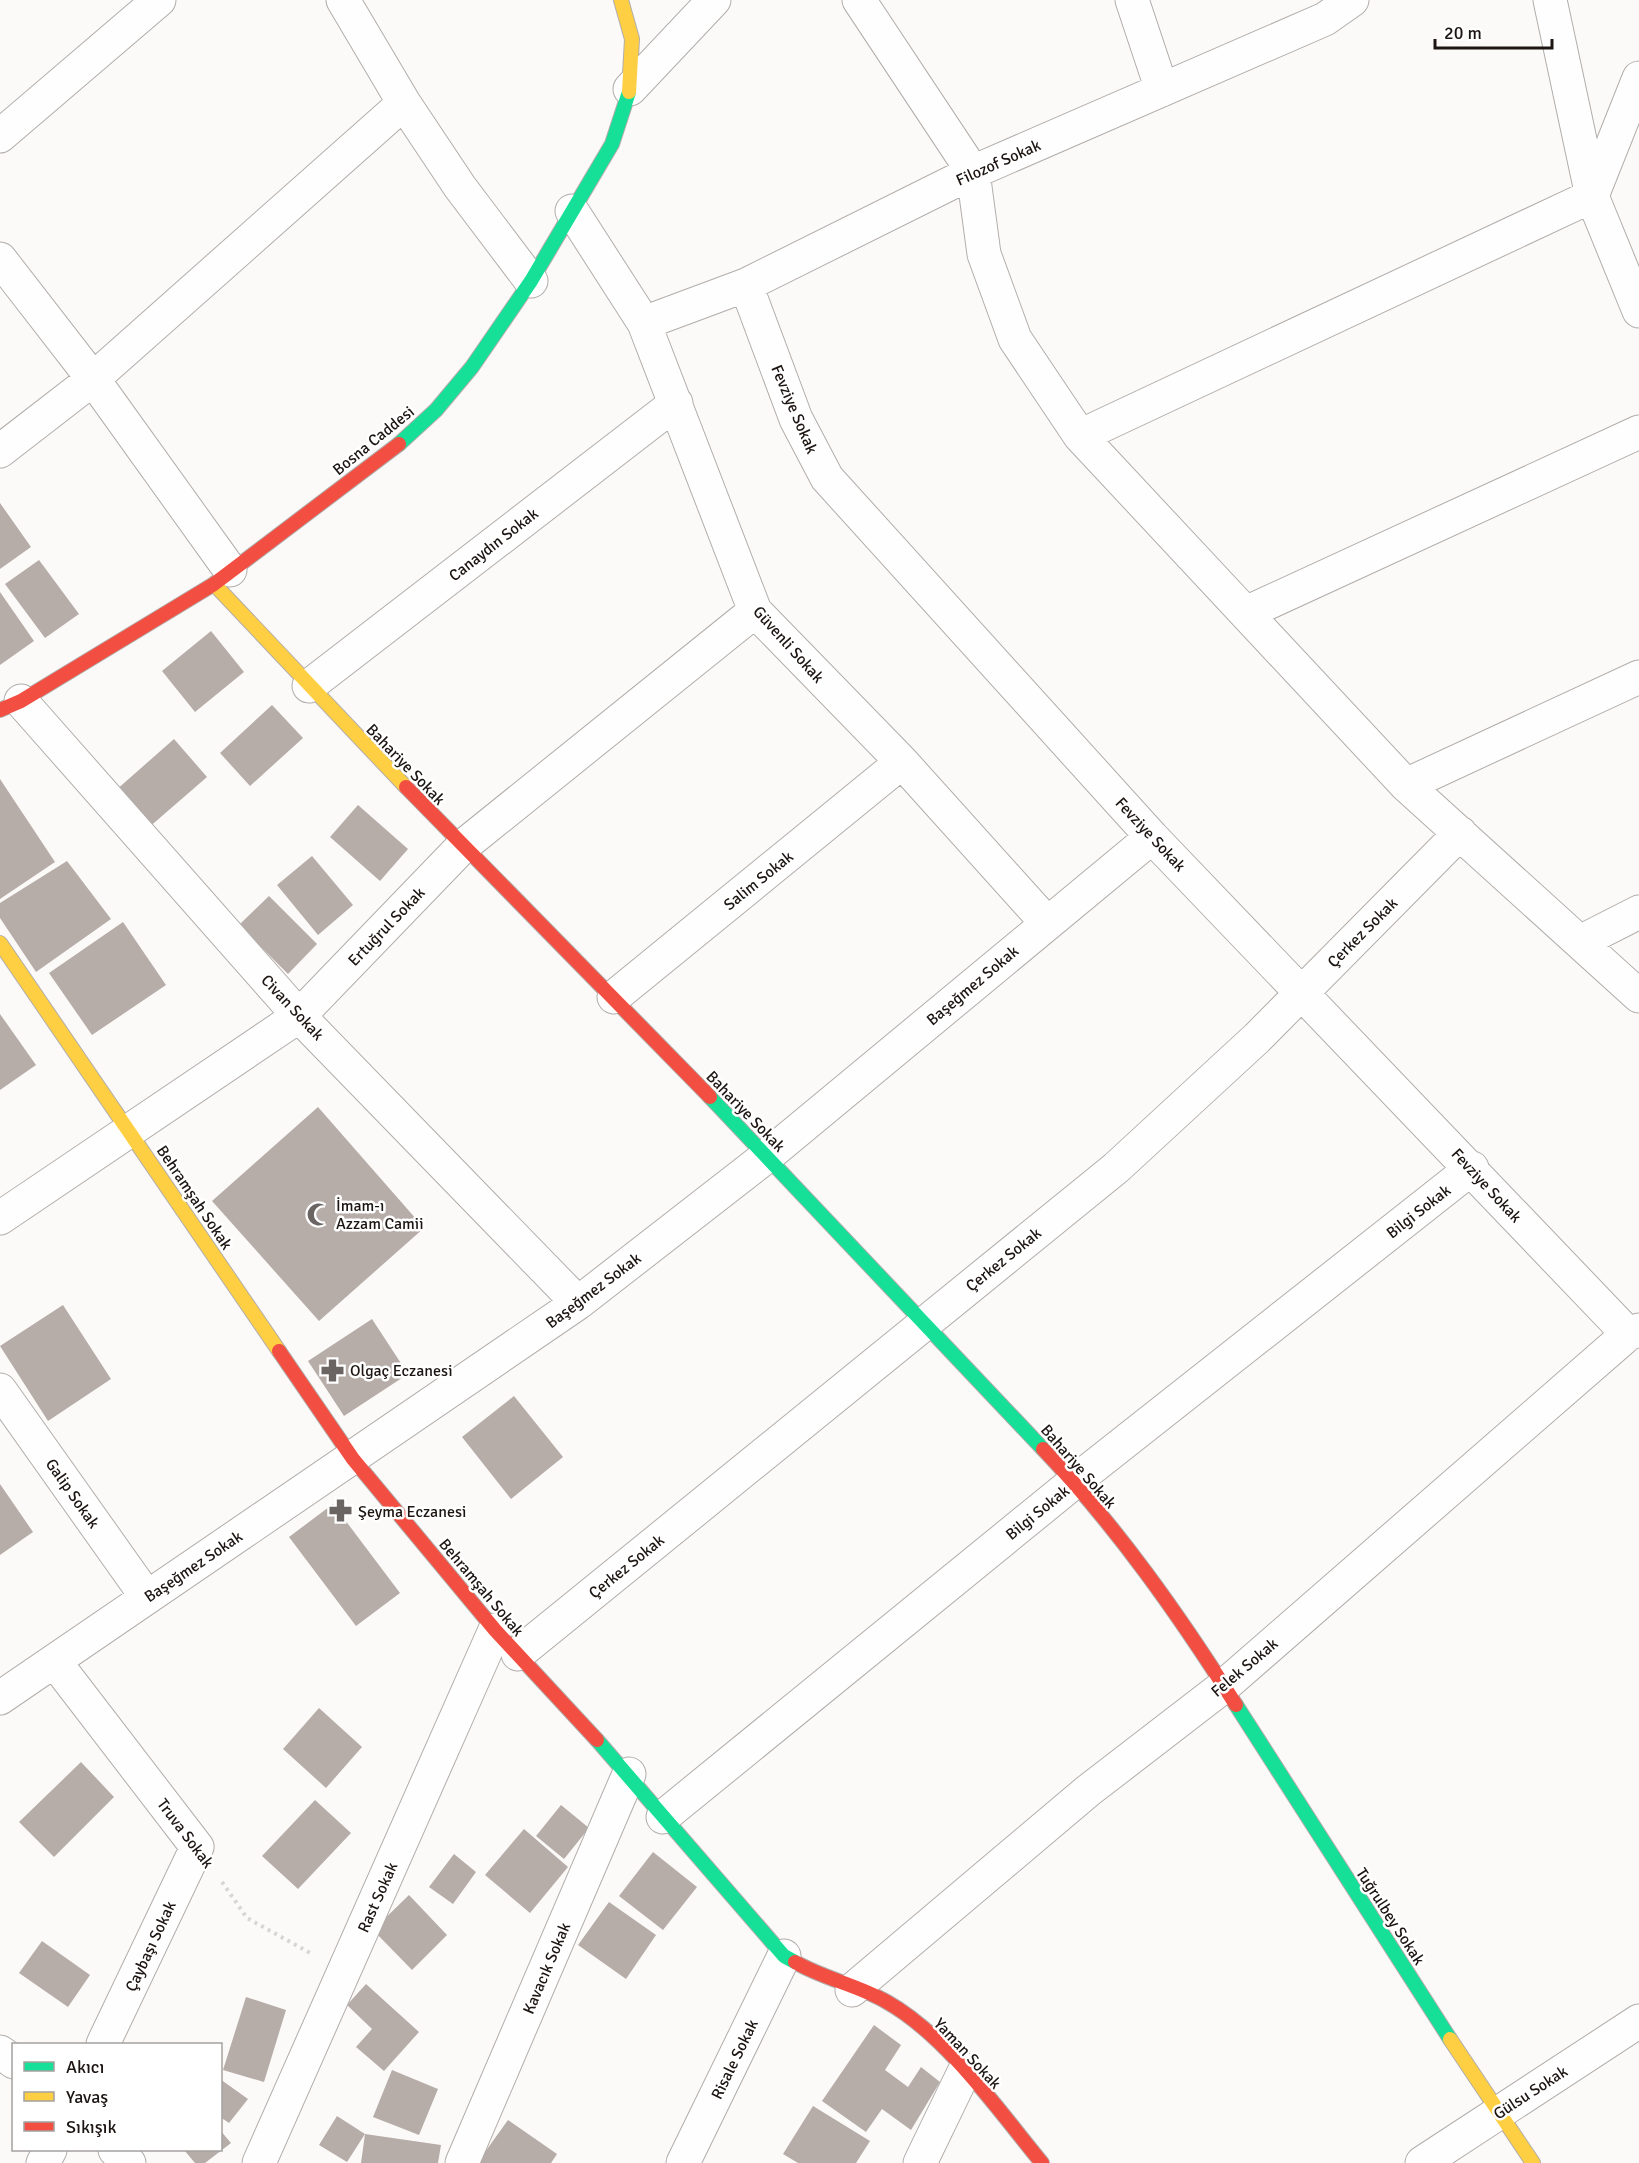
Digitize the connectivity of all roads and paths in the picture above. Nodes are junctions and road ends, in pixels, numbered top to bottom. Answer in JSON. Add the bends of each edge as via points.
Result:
{"nodes":[{"id":1,"x":159,"y":0,"type":"edge"},
{"id":2,"x":343,"y":0,"type":"edge"},
{"id":3,"x":621,"y":0,"type":"edge"},
{"id":4,"x":714,"y":0,"type":"edge"},
{"id":5,"x":859,"y":0,"type":"edge"},
{"id":6,"x":1132,"y":0,"type":"edge"},
{"id":7,"x":1352,"y":0,"type":"edge"},
{"id":8,"x":1550,"y":0,"type":"edge"},
{"id":9,"x":1639,"y":78,"type":"edge"},
{"id":10,"x":630,"y":89,"type":"junction"},
{"id":11,"x":1162,"y":90,"type":"junction"},
{"id":12,"x":404,"y":103,"type":"junction"},
{"id":13,"x":0,"y":136,"type":"edge"},
{"id":14,"x":973,"y":172,"type":"junction"},
{"id":15,"x":1592,"y":196,"type":"junction"},
{"id":16,"x":572,"y":211,"type":"junction"},
{"id":17,"x":0,"y":260,"type":"edge"},
{"id":18,"x":531,"y":281,"type":"junction"},
{"id":19,"x":746,"y":285,"type":"junction"},
{"id":20,"x":1639,"y":311,"type":"edge"},
{"id":21,"x":644,"y":322,"type":"junction"},
{"id":22,"x":93,"y":378,"type":"junction"},
{"id":23,"x":676,"y":403,"type":"junction"},
{"id":24,"x":1639,"y":432,"type":"edge"},
{"id":25,"x":1080,"y":436,"type":"junction"},
{"id":26,"x":0,"y":451,"type":"edge"},
{"id":27,"x":222,"y":577,"type":"junction"},
{"id":28,"x":754,"y":611,"type":"junction"},
{"id":29,"x":1246,"y":613,"type":"junction"},
{"id":30,"x":1639,"y":677,"type":"edge"},
{"id":31,"x":309,"y":686,"type":"junction"},
{"id":32,"x":10,"y":706,"type":"edge"},
{"id":33,"x":902,"y":762,"type":"junction"},
{"id":34,"x":1406,"y":785,"type":"junction"},
{"id":35,"x":1460,"y":833,"type":"junction"},
{"id":36,"x":1152,"y":837,"type":"junction"},
{"id":37,"x":462,"y":847,"type":"junction"},
{"id":38,"x":1639,"y":912,"type":"edge"},
{"id":39,"x":1047,"y":923,"type":"junction"},
{"id":40,"x":1580,"y":942,"type":"junction"},
{"id":41,"x":0,"y":943,"type":"edge"},
{"id":42,"x":1303,"y":992,"type":"junction"},
{"id":43,"x":1639,"y":996,"type":"edge"},
{"id":44,"x":614,"y":997,"type":"junction"},
{"id":45,"x":299,"y":1016,"type":"junction"},
{"id":46,"x":130,"y":1131,"type":"junction"},
{"id":47,"x":767,"y":1156,"type":"junction"},
{"id":48,"x":1472,"y":1168,"type":"junction"},
{"id":49,"x":0,"y":1218,"type":"edge"},
{"id":50,"x":578,"y":1303,"type":"junction"},
{"id":51,"x":925,"y":1322,"type":"junction"},
{"id":52,"x":1633,"y":1332,"type":"edge"},
{"id":53,"x":0,"y":1390,"type":"edge"},
{"id":54,"x":353,"y":1459,"type":"junction"},
{"id":55,"x":1074,"y":1482,"type":"junction"},
{"id":56,"x":146,"y":1596,"type":"junction"},
{"id":57,"x":495,"y":1630,"type":"junction"},
{"id":58,"x":518,"y":1654,"type":"junction"},
{"id":59,"x":55,"y":1662,"type":"junction"},
{"id":60,"x":1224,"y":1686,"type":"junction"},
{"id":61,"x":0,"y":1698,"type":"edge"},
{"id":62,"x":629,"y":1774,"type":"junction"},
{"id":63,"x":663,"y":1817,"type":"junction"},
{"id":64,"x":197,"y":1847,"type":"junction"},
{"id":65,"x":784,"y":1956,"type":"junction"},
{"id":66,"x":344,"y":1972,"type":"junction"},
{"id":67,"x":852,"y":1990,"type":"junction"},
{"id":68,"x":1639,"y":2021,"type":"edge"},
{"id":69,"x":103,"y":2043,"type":"edge"},
{"id":70,"x":965,"y":2070,"type":"junction"},
{"id":71,"x":1497,"y":2113,"type":"junction"},
{"id":72,"x":117,"y":2151,"type":"edge"},
{"id":73,"x":129,"y":2163,"type":"edge"},
{"id":74,"x":259,"y":2163,"type":"edge"},
{"id":75,"x":462,"y":2163,"type":"edge"},
{"id":76,"x":683,"y":2163,"type":"edge"},
{"id":77,"x":920,"y":2163,"type":"edge"},
{"id":78,"x":1042,"y":2163,"type":"edge"},
{"id":79,"x":1422,"y":2163,"type":"edge"},
{"id":80,"x":1533,"y":2163,"type":"edge"}],
"edges":[{"from":1,"to":13,"type":"street"},
{"from":2,"to":12,"type":"street"},
{"from":3,"to":10,"type":"street","name":"Bosna Caddesi","via":[[632,39]]},
{"from":4,"to":10,"type":"street"},
{"from":5,"to":14,"type":"street"},
{"from":6,"to":11,"type":"street"},
{"from":7,"to":11,"type":"street","name":"Filozof Sokak","via":[[1325,19]]},
{"from":8,"to":15,"type":"street"},
{"from":9,"to":15,"type":"street"},
{"from":10,"to":16,"type":"street","name":"Bosna Caddesi","via":[[612,144]]},
{"from":11,"to":14,"type":"street","name":"Filozof Sokak"},
{"from":12,"to":18,"type":"street","via":[[460,187]]},
{"from":12,"to":22,"type":"street"},
{"from":14,"to":19,"type":"street","name":"Filozof Sokak"},
{"from":14,"to":25,"type":"street","via":[[984,254],[1015,339]]},
{"from":15,"to":20,"type":"street"},
{"from":15,"to":25,"type":"street"},
{"from":16,"to":18,"type":"street","name":"Bosna Caddesi"},
{"from":16,"to":21,"type":"street","name":"Güvenli Sokak"},
{"from":17,"to":22,"type":"street"},
{"from":18,"to":27,"type":"street","name":"Bosna Caddesi","via":[[472,367],[407,438]]},
{"from":19,"to":21,"type":"street","name":"Filozof Sokak"},
{"from":19,"to":36,"type":"street","name":"Fevziye Sokak","via":[[796,419],[827,478]]},
{"from":21,"to":23,"type":"street","name":"Güvenli Sokak"},
{"from":22,"to":26,"type":"street"},
{"from":22,"to":27,"type":"street"},
{"from":23,"to":28,"type":"street","name":"Güvenli Sokak"},
{"from":23,"to":31,"type":"street","name":"Canaydın Sokak"},
{"from":24,"to":29,"type":"street"},
{"from":25,"to":29,"type":"street"},
{"from":27,"to":31,"type":"street","name":"Bahariye Sokak"},
{"from":27,"to":32,"type":"street","name":"Bosna Caddesi"},
{"from":28,"to":33,"type":"street","name":"Güvenli Sokak"},
{"from":28,"to":37,"type":"street","name":"Ertuğrul Sokak"},
{"from":29,"to":34,"type":"street"},
{"from":30,"to":34,"type":"street"},
{"from":31,"to":37,"type":"street","name":"Bahariye Sokak"},
{"from":32,"to":45,"type":"street","name":"Civan Sokak"},
{"from":33,"to":39,"type":"street","name":"Güvenli Sokak"},
{"from":33,"to":44,"type":"street","name":"Salim Sokak"},
{"from":34,"to":35,"type":"street"},
{"from":35,"to":40,"type":"street"},
{"from":35,"to":42,"type":"street","name":"Çerkez Sokak"},
{"from":36,"to":39,"type":"street","name":"Başeğmez Sokak"},
{"from":36,"to":42,"type":"street","name":"Fevziye Sokak"},
{"from":37,"to":44,"type":"street","name":"Bahariye Sokak"},
{"from":37,"to":45,"type":"street","name":"Ertuğrul Sokak"},
{"from":38,"to":40,"type":"street"},
{"from":39,"to":47,"type":"street","name":"Başeğmez Sokak"},
{"from":40,"to":43,"type":"street"},
{"from":41,"to":46,"type":"street","name":"Behramşah Sokak"},
{"from":42,"to":48,"type":"street","name":"Fevziye Sokak"},
{"from":42,"to":51,"type":"street","name":"Çerkez Sokak","via":[[1116,1168]]},
{"from":44,"to":47,"type":"street","name":"Bahariye Sokak"},
{"from":45,"to":46,"type":"street","name":"Ertuğrul Sokak"},
{"from":45,"to":50,"type":"street","name":"Civan Sokak"},
{"from":46,"to":49,"type":"street","name":"Ertuğrul Sokak"},
{"from":46,"to":54,"type":"street","name":"Behramşah Sokak"},
{"from":47,"to":50,"type":"street","name":"Başeğmez Sokak"},
{"from":47,"to":51,"type":"street","name":"Bahariye Sokak"},
{"from":48,"to":52,"type":"street","name":"Fevziye Sokak"},
{"from":48,"to":55,"type":"street","name":"Bilgi Sokak"},
{"from":50,"to":54,"type":"street","name":"Başeğmez Sokak"},
{"from":51,"to":55,"type":"street","name":"Bahariye Sokak"},
{"from":51,"to":58,"type":"street","name":"Çerkez Sokak"},
{"from":52,"to":60,"type":"street","name":"Felek Sokak"},
{"from":53,"to":56,"type":"street","name":"Galip Sokak"},
{"from":54,"to":56,"type":"street","name":"Başeğmez Sokak"},
{"from":54,"to":57,"type":"street","name":"Behramşah Sokak"},
{"from":55,"to":60,"type":"street","name":"Bahariye Sokak","via":[[1154,1581]]},
{"from":55,"to":63,"type":"street","name":"Bilgi Sokak"},
{"from":56,"to":59,"type":"street","name":"Başeğmez Sokak"},
{"from":57,"to":58,"type":"street","name":"Behramşah Sokak"},
{"from":57,"to":66,"type":"street","name":"Rast Sokak"},
{"from":58,"to":62,"type":"street","name":"Behramşah Sokak"},
{"from":59,"to":61,"type":"street","name":"Başeğmez Sokak"},
{"from":59,"to":64,"type":"street","name":"Truva Sokak"},
{"from":60,"to":67,"type":"street","name":"Felek Sokak","via":[[1089,1790]]},
{"from":60,"to":71,"type":"street","name":"Tuğrulbey Sokak"},
{"from":62,"to":63,"type":"street","name":"Behramşah Sokak"},
{"from":62,"to":75,"type":"street","name":"Kavacık Sokak"},
{"from":63,"to":65,"type":"street","name":"Behramşah Sokak"},
{"from":64,"to":66,"type":"path","name":"Truva Sokak","via":[[247,1918]]},
{"from":64,"to":69,"type":"street","name":"Çaybaşı Sokak"},
{"from":65,"to":67,"type":"street","name":"Behramşah Sokak"},
{"from":65,"to":76,"type":"street","name":"Risale Sokak"},
{"from":66,"to":74,"type":"street","name":"Rast Sokak"},
{"from":67,"to":70,"type":"street","name":"Yaman Sokak","via":[[886,2001],[913,2019]]},
{"from":68,"to":71,"type":"street","name":"Gülsu Sokak"},
{"from":70,"to":77,"type":"street"},
{"from":70,"to":78,"type":"street","name":"Yaman Sokak"},
{"from":71,"to":79,"type":"street","name":"Gülsu Sokak"},
{"from":71,"to":80,"type":"street","name":"Tuğrulbey Sokak"},
{"from":72,"to":73,"type":"street"}]}
